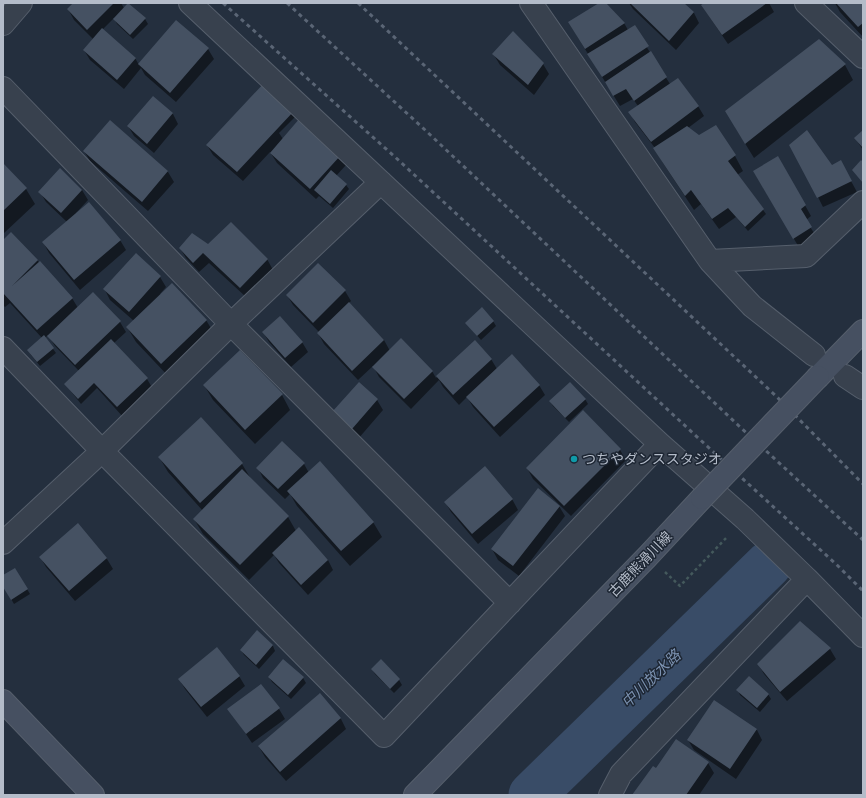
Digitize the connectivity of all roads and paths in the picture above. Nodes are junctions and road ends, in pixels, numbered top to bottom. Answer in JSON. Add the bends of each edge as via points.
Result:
{"nodes":[{"id":1,"x":21,"y":3,"type":"edge"},
{"id":2,"x":190,"y":3,"type":"edge"},
{"id":3,"x":531,"y":3,"type":"edge"},
{"id":4,"x":806,"y":3,"type":"edge"},
{"id":5,"x":3,"y":24,"type":"edge"},
{"id":6,"x":863,"y":57,"type":"edge"},
{"id":7,"x":3,"y":88,"type":"edge"},
{"id":8,"x":381,"y":182,"type":"junction"},
{"id":9,"x":863,"y":202,"type":"edge"},
{"id":10,"x":710,"y":261,"type":"junction"},
{"id":11,"x":231,"y":324,"type":"junction"},
{"id":12,"x":863,"y":331,"type":"edge"},
{"id":13,"x":3,"y":348,"type":"edge"},
{"id":14,"x":814,"y":355,"type":"dead end"},
{"id":15,"x":845,"y":376,"type":"dead end"},
{"id":16,"x":863,"y":388,"type":"edge"},
{"id":17,"x":660,"y":444,"type":"junction"},
{"id":18,"x":102,"y":451,"type":"junction"},
{"id":19,"x":745,"y":519,"type":"junction"},
{"id":20,"x":3,"y":543,"type":"edge"},
{"id":21,"x":647,"y":557,"type":"junction"},
{"id":22,"x":807,"y":579,"type":"junction"},
{"id":23,"x":510,"y":603,"type":"junction"},
{"id":24,"x":863,"y":636,"type":"edge"},
{"id":25,"x":3,"y":701,"type":"edge"},
{"id":26,"x":93,"y":795,"type":"edge"},
{"id":27,"x":415,"y":795,"type":"edge"},
{"id":28,"x":610,"y":795,"type":"edge"}],
"edges":[{"from":1,"to":5,"type":"street"},
{"from":2,"to":8,"type":"street"},
{"from":3,"to":10,"type":"street"},
{"from":4,"to":6,"type":"street"},
{"from":7,"to":11,"type":"street"},
{"from":8,"to":11,"type":"street"},
{"from":8,"to":17,"type":"street"},
{"from":9,"to":10,"type":"street","via":[[806,256]]},
{"from":10,"to":14,"type":"street","via":[[752,306]]},
{"from":11,"to":18,"type":"street"},
{"from":11,"to":23,"type":"street"},
{"from":12,"to":21,"type":"main road","name":"古鹿熊滑川線","bridge":true},
{"from":13,"to":18,"type":"street"},
{"from":15,"to":16,"type":"street"},
{"from":17,"to":19,"type":"street"},
{"from":17,"to":23,"type":"street"},
{"from":18,"to":20,"type":"street"},
{"from":18,"to":23,"type":"street","via":[[384,736]]},
{"from":19,"to":21,"type":"path","via":[[680,586]]},
{"from":19,"to":22,"type":"street"},
{"from":21,"to":27,"type":"main road","name":"古鹿熊滑川線"},
{"from":22,"to":24,"type":"street"},
{"from":22,"to":28,"type":"street","via":[[621,774]]},
{"from":25,"to":26,"type":"main road"}]}
